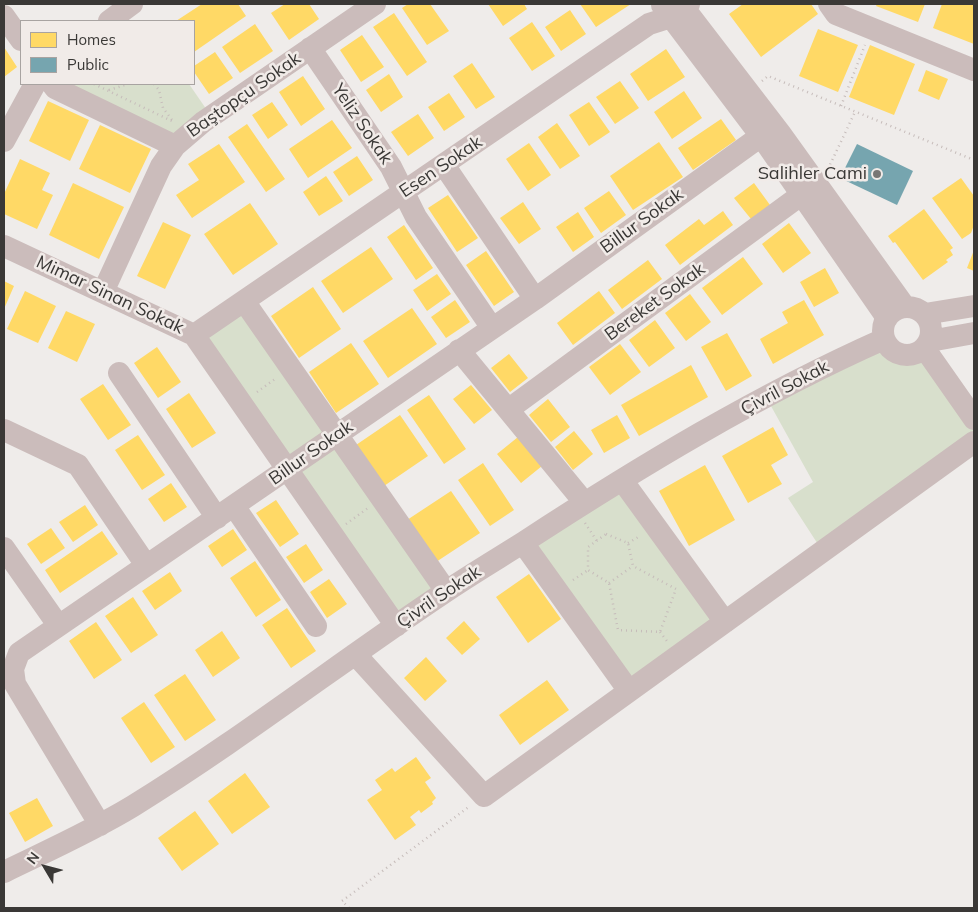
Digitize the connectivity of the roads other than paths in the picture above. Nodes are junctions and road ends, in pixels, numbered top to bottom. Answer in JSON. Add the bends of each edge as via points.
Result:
{"nodes":[{"id":1,"x":132,"y":4,"type":"edge"},
{"id":2,"x":375,"y":4,"type":"edge"},
{"id":3,"x":829,"y":4,"type":"edge"},
{"id":4,"x":677,"y":7,"type":"edge"},
{"id":5,"x":4,"y":16,"type":"edge"},
{"id":6,"x":110,"y":20,"type":"edge"},
{"id":7,"x":20,"y":39,"type":"edge"},
{"id":8,"x":310,"y":48,"type":"junction"},
{"id":9,"x":974,"y":70,"type":"edge"},
{"id":10,"x":33,"y":85,"type":"edge"},
{"id":11,"x":53,"y":85,"type":"edge"},
{"id":12,"x":761,"y":136,"type":"junction"},
{"id":13,"x":4,"y":141,"type":"edge"},
{"id":14,"x":175,"y":146,"type":"junction"},
{"id":15,"x":444,"y":165,"type":"junction"},
{"id":16,"x":810,"y":191,"type":"junction"},
{"id":17,"x":404,"y":192,"type":"junction"},
{"id":18,"x":4,"y":246,"type":"edge"},
{"id":19,"x":103,"y":292,"type":"junction"},
{"id":20,"x":535,"y":299,"type":"junction"},
{"id":21,"x":244,"y":301,"type":"junction"},
{"id":22,"x":974,"y":306,"type":"edge"},
{"id":23,"x":900,"y":319,"type":"junction"},
{"id":24,"x":492,"y":328,"type":"junction"},
{"id":25,"x":974,"y":333,"type":"edge"},
{"id":26,"x":194,"y":335,"type":"junction"},
{"id":27,"x":927,"y":344,"type":"junction"},
{"id":28,"x":459,"y":350,"type":"junction"},
{"id":29,"x":119,"y":373,"type":"dead end"},
{"id":30,"x":509,"y":409,"type":"junction"},
{"id":31,"x":974,"y":419,"type":"edge"},
{"id":32,"x":4,"y":430,"type":"edge"},
{"id":33,"x":337,"y":435,"type":"junction"},
{"id":34,"x":974,"y":442,"type":"edge"},
{"id":35,"x":288,"y":470,"type":"junction"},
{"id":36,"x":622,"y":480,"type":"junction"},
{"id":37,"x":584,"y":502,"type":"junction"},
{"id":38,"x":226,"y":512,"type":"junction"},
{"id":39,"x":523,"y":543,"type":"junction"},
{"id":40,"x":4,"y":548,"type":"edge"},
{"id":41,"x":146,"y":565,"type":"junction"},
{"id":42,"x":446,"y":591,"type":"junction"},
{"id":43,"x":725,"y":622,"type":"junction"},
{"id":44,"x":58,"y":625,"type":"junction"},
{"id":45,"x":316,"y":626,"type":"dead end"},
{"id":46,"x":396,"y":626,"type":"junction"},
{"id":47,"x":356,"y":654,"type":"junction"},
{"id":48,"x":629,"y":691,"type":"junction"},
{"id":49,"x":100,"y":824,"type":"junction"},
{"id":50,"x":4,"y":872,"type":"edge"}],
"edges":[{"from":1,"to":6,"type":"street"},
{"from":2,"to":8,"type":"street","name":"Baştopçu Sokak"},
{"from":3,"to":9,"type":"street","via":[[836,14]]},
{"from":4,"to":12,"type":"street"},
{"from":4,"to":15,"type":"street","name":"Esen Sokak"},
{"from":4,"to":16,"type":"street","via":[[749,91]]},
{"from":5,"to":7,"type":"street"},
{"from":8,"to":14,"type":"street","name":"Baştopçu Sokak","via":[[182,126]]},
{"from":8,"to":17,"type":"street","name":"Yeliz Sokak","via":[[392,167]]},
{"from":10,"to":13,"type":"street"},
{"from":11,"to":14,"type":"street"},
{"from":12,"to":16,"type":"street"},
{"from":12,"to":20,"type":"street","name":"Billur Sokak"},
{"from":14,"to":19,"type":"street","name":"Baştopçu Sokak","via":[[161,166]]},
{"from":15,"to":17,"type":"street","name":"Esen Sokak"},
{"from":15,"to":20,"type":"street"},
{"from":16,"to":23,"type":"street"},
{"from":16,"to":30,"type":"street","name":"Bereket Sokak"},
{"from":17,"to":21,"type":"street","name":"Esen Sokak"},
{"from":17,"to":24,"type":"street","name":"Yeliz Sokak","via":[[416,217]]},
{"from":18,"to":19,"type":"street","name":"Mimar Sinan Sokak"},
{"from":19,"to":26,"type":"street","name":"Mimar Sinan Sokak"},
{"from":20,"to":24,"type":"street","name":"Billur Sokak"},
{"from":21,"to":26,"type":"street","name":"Esen Sokak"},
{"from":21,"to":33,"type":"street"},
{"from":22,"to":23,"type":"street","name":"Çivril Sokak"},
{"from":23,"to":27,"type":"street","via":[[931,324],[932,335]]},
{"from":23,"to":27,"type":"street","via":[[890,349],[901,355],[912,355]]},
{"from":23,"to":36,"type":"street","name":"Çivril Sokak","via":[[830,363]]},
{"from":24,"to":28,"type":"street","name":"Billur Sokak"},
{"from":25,"to":27,"type":"street"},
{"from":26,"to":35,"type":"street","name":"Mimar Sinan Sokak"},
{"from":27,"to":31,"type":"street"},
{"from":28,"to":30,"type":"street"},
{"from":28,"to":33,"type":"street","name":"Billur Sokak"},
{"from":29,"to":38,"type":"street"},
{"from":30,"to":37,"type":"street"},
{"from":32,"to":41,"type":"street","via":[[78,465]]},
{"from":33,"to":35,"type":"street","name":"Billur Sokak"},
{"from":33,"to":42,"type":"street"},
{"from":34,"to":43,"type":"street"},
{"from":35,"to":38,"type":"street","name":"Billur Sokak"},
{"from":35,"to":46,"type":"street","name":"Mimar Sinan Sokak"},
{"from":36,"to":37,"type":"street","name":"Çivril Sokak"},
{"from":36,"to":43,"type":"street"},
{"from":37,"to":39,"type":"street","name":"Çivril Sokak"},
{"from":38,"to":41,"type":"street","name":"Billur Sokak"},
{"from":38,"to":45,"type":"street"},
{"from":39,"to":42,"type":"street","name":"Çivril Sokak"},
{"from":39,"to":48,"type":"street"},
{"from":40,"to":44,"type":"street"},
{"from":41,"to":44,"type":"street","name":"Billur Sokak"},
{"from":42,"to":46,"type":"street","name":"Çivril Sokak"},
{"from":43,"to":48,"type":"street"},
{"from":44,"to":49,"type":"street","name":"Billur Sokak","via":[[19,653],[13,676]]},
{"from":46,"to":47,"type":"street","name":"Çivril Sokak"},
{"from":47,"to":48,"type":"street","via":[[484,796]]},
{"from":47,"to":49,"type":"street","name":"Çivril Sokak","via":[[226,744]]},
{"from":49,"to":50,"type":"street","name":"Çivril Sokak"}]}
